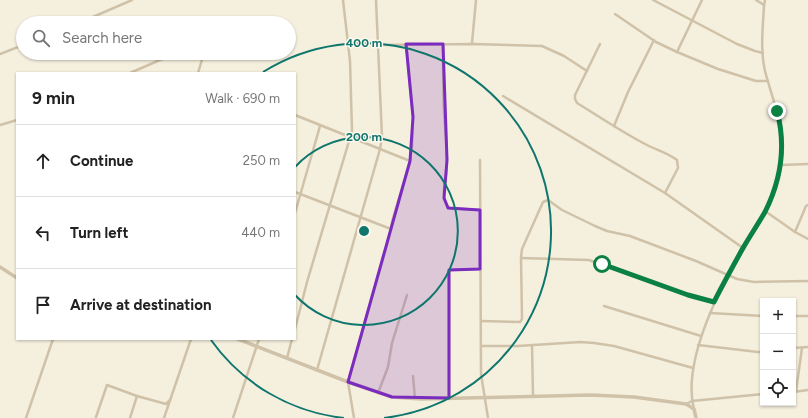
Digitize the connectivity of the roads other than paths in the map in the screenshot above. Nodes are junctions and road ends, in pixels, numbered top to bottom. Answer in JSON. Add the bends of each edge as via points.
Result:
{"nodes":[{"id":1,"x":120,"y":0,"type":"edge"},
{"id":2,"x":132,"y":0,"type":"edge"},
{"id":3,"x":343,"y":0,"type":"edge"},
{"id":4,"x":376,"y":0,"type":"edge"},
{"id":5,"x":476,"y":0,"type":"edge"},
{"id":6,"x":653,"y":0,"type":"edge"},
{"id":7,"x":702,"y":0,"type":"edge"},
{"id":8,"x":756,"y":0,"type":"edge"},
{"id":9,"x":765,"y":0,"type":"edge"},
{"id":10,"x":122,"y":5,"type":"junction"},
{"id":11,"x":764,"y":5,"type":"junction"},
{"id":12,"x":615,"y":14,"type":"dead end"},
{"id":13,"x":96,"y":16,"type":"edge"},
{"id":14,"x":693,"y":21,"type":"junction"},
{"id":15,"x":654,"y":40,"type":"junction"},
{"id":16,"x":406,"y":44,"type":"junction"},
{"id":17,"x":443,"y":44,"type":"junction"},
{"id":18,"x":472,"y":44,"type":"junction"},
{"id":19,"x":600,"y":44,"type":"dead end"},
{"id":20,"x":378,"y":45,"type":"junction"},
{"id":21,"x":16,"y":48,"type":"edge"},
{"id":22,"x":677,"y":52,"type":"junction"},
{"id":23,"x":763,"y":53,"type":"junction"},
{"id":24,"x":0,"y":54,"type":"edge"},
{"id":25,"x":160,"y":60,"type":"edge"},
{"id":26,"x":202,"y":60,"type":"edge"},
{"id":27,"x":587,"y":71,"type":"junction"},
{"id":28,"x":132,"y":72,"type":"edge"},
{"id":29,"x":198,"y":72,"type":"edge"},
{"id":30,"x":768,"y":81,"type":"junction"},
{"id":31,"x":503,"y":96,"type":"dead end"},
{"id":32,"x":296,"y":116,"type":"edge"},
{"id":33,"x":16,"y":120,"type":"edge"},
{"id":34,"x":0,"y":125,"type":"edge"},
{"id":35,"x":320,"y":126,"type":"junction"},
{"id":36,"x":614,"y":126,"type":"junction"},
{"id":37,"x":350,"y":138,"type":"junction"},
{"id":38,"x":380,"y":149,"type":"junction"},
{"id":39,"x":480,"y":160,"type":"dead end"},
{"id":40,"x":410,"y":161,"type":"junction"},
{"id":41,"x":808,"y":164,"type":"edge"},
{"id":42,"x":781,"y":165,"type":"junction"},
{"id":43,"x":296,"y":192,"type":"edge"},
{"id":44,"x":665,"y":193,"type":"junction"},
{"id":45,"x":300,"y":194,"type":"junction"},
{"id":46,"x":808,"y":205,"type":"edge"},
{"id":47,"x":330,"y":206,"type":"junction"},
{"id":48,"x":296,"y":209,"type":"edge"},
{"id":49,"x":480,"y":210,"type":"junction"},
{"id":50,"x":765,"y":211,"type":"junction"},
{"id":51,"x":361,"y":218,"type":"junction"},
{"id":52,"x":391,"y":229,"type":"junction"},
{"id":53,"x":795,"y":232,"type":"junction"},
{"id":54,"x":808,"y":239,"type":"edge"},
{"id":55,"x":743,"y":248,"type":"junction"},
{"id":56,"x":521,"y":258,"type":"junction"},
{"id":57,"x":0,"y":267,"type":"edge"},
{"id":58,"x":480,"y":269,"type":"junction"},
{"id":59,"x":728,"y":276,"type":"junction"},
{"id":60,"x":16,"y":277,"type":"edge"},
{"id":61,"x":808,"y":280,"type":"edge"},
{"id":62,"x":407,"y":295,"type":"dead end"},
{"id":63,"x":714,"y":302,"type":"junction"},
{"id":64,"x":604,"y":306,"type":"dead end"},
{"id":65,"x":710,"y":313,"type":"junction"},
{"id":66,"x":760,"y":316,"type":"edge"},
{"id":67,"x":796,"y":316,"type":"edge"},
{"id":68,"x":808,"y":316,"type":"edge"},
{"id":69,"x":481,"y":321,"type":"junction"},
{"id":70,"x":296,"y":325,"type":"edge"},
{"id":71,"x":701,"y":336,"type":"junction"},
{"id":72,"x":53,"y":340,"type":"edge"},
{"id":73,"x":191,"y":340,"type":"edge"},
{"id":74,"x":241,"y":340,"type":"edge"},
{"id":75,"x":259,"y":340,"type":"edge"},
{"id":76,"x":292,"y":340,"type":"edge"},
{"id":77,"x":532,"y":345,"type":"junction"},
{"id":78,"x":698,"y":345,"type":"junction"},
{"id":79,"x":257,"y":346,"type":"junction"},
{"id":80,"x":481,"y":346,"type":"junction"},
{"id":81,"x":808,"y":347,"type":"edge"},
{"id":82,"x":796,"y":348,"type":"edge"},
{"id":83,"x":802,"y":348,"type":"junction"},
{"id":84,"x":760,"y":352,"type":"edge"},
{"id":85,"x":287,"y":358,"type":"junction"},
{"id":86,"x":693,"y":368,"type":"junction"},
{"id":87,"x":317,"y":370,"type":"junction"},
{"id":88,"x":413,"y":376,"type":"dead end"},
{"id":89,"x":796,"y":380,"type":"edge"},
{"id":90,"x":348,"y":382,"type":"junction"},
{"id":91,"x":808,"y":390,"type":"edge"},
{"id":92,"x":796,"y":391,"type":"edge"},
{"id":93,"x":378,"y":393,"type":"junction"},
{"id":94,"x":760,"y":394,"type":"edge"},
{"id":95,"x":137,"y":396,"type":"junction"},
{"id":96,"x":533,"y":396,"type":"junction"},
{"id":97,"x":484,"y":397,"type":"junction"},
{"id":98,"x":449,"y":398,"type":"junction"},
{"id":99,"x":415,"y":399,"type":"junction"},
{"id":100,"x":171,"y":400,"type":"junction"},
{"id":101,"x":692,"y":401,"type":"junction"},
{"id":102,"x":686,"y":404,"type":"junction"},
{"id":103,"x":694,"y":409,"type":"junction"},
{"id":104,"x":96,"y":417,"type":"edge"},
{"id":105,"x":26,"y":418,"type":"edge"},
{"id":106,"x":130,"y":418,"type":"edge"},
{"id":107,"x":164,"y":418,"type":"edge"},
{"id":108,"x":233,"y":418,"type":"edge"},
{"id":109,"x":354,"y":418,"type":"edge"},
{"id":110,"x":488,"y":418,"type":"edge"},
{"id":111,"x":696,"y":418,"type":"edge"}],
"edges":[{"from":1,"to":10,"type":"street"},
{"from":2,"to":10,"type":"street"},
{"from":3,"to":37,"type":"street","via":[[350,61]]},
{"from":4,"to":20,"type":"street"},
{"from":5,"to":18,"type":"street"},
{"from":6,"to":14,"type":"street"},
{"from":7,"to":14,"type":"street"},
{"from":8,"to":11,"type":"street"},
{"from":9,"to":11,"type":"street"},
{"from":10,"to":13,"type":"street"},
{"from":11,"to":23,"type":"street"},
{"from":12,"to":15,"type":"street"},
{"from":14,"to":22,"type":"street"},
{"from":14,"to":23,"type":"street","via":[[737,44]]},
{"from":15,"to":22,"type":"street"},
{"from":15,"to":36,"type":"street"},
{"from":16,"to":17,"type":"street"},
{"from":16,"to":20,"type":"street"},
{"from":16,"to":40,"type":"street","via":[[413,117]]},
{"from":17,"to":18,"type":"street"},
{"from":17,"to":49,"type":"street","via":[[447,160],[444,198],[450,208]]},
{"from":18,"to":27,"type":"street","via":[[542,46]]},
{"from":19,"to":27,"type":"street"},
{"from":20,"to":38,"type":"street","via":[[382,137]]},
{"from":21,"to":24,"type":"street"},
{"from":22,"to":30,"type":"street","via":[[718,69],[756,81]]},
{"from":23,"to":30,"type":"street"},
{"from":25,"to":28,"type":"street"},
{"from":26,"to":29,"type":"street"},
{"from":27,"to":36,"type":"street","via":[[575,99],[577,103]]},
{"from":30,"to":42,"type":"street","via":[[781,124]]},
{"from":31,"to":44,"type":"street"},
{"from":32,"to":35,"type":"street"},
{"from":33,"to":34,"type":"street"},
{"from":35,"to":37,"type":"street"},
{"from":35,"to":45,"type":"street"},
{"from":36,"to":44,"type":"street","via":[[677,160],[678,168]]},
{"from":37,"to":38,"type":"street"},
{"from":37,"to":47,"type":"street"},
{"from":38,"to":40,"type":"street"},
{"from":38,"to":51,"type":"street"},
{"from":39,"to":49,"type":"street"},
{"from":40,"to":52,"type":"street"},
{"from":41,"to":42,"type":"street"},
{"from":42,"to":50,"type":"street","via":[[774,192]]},
{"from":43,"to":45,"type":"street"},
{"from":44,"to":55,"type":"street"},
{"from":45,"to":47,"type":"street"},
{"from":45,"to":48,"type":"street"},
{"from":46,"to":53,"type":"street","via":[[802,211]]},
{"from":47,"to":51,"type":"street"},
{"from":47,"to":70,"type":"street"},
{"from":49,"to":58,"type":"street"},
{"from":50,"to":53,"type":"street"},
{"from":50,"to":55,"type":"street"},
{"from":51,"to":52,"type":"street"},
{"from":51,"to":87,"type":"street"},
{"from":52,"to":90,"type":"street"},
{"from":53,"to":54,"type":"street"},
{"from":55,"to":59,"type":"street"},
{"from":56,"to":59,"type":"street","via":[[522,249],[543,202],[548,200],[595,226],[630,236]]},
{"from":56,"to":63,"type":"street","via":[[589,260]]},
{"from":56,"to":69,"type":"street","via":[[522,319],[520,322]]},
{"from":57,"to":60,"type":"street"},
{"from":58,"to":69,"type":"street"},
{"from":58,"to":98,"type":"street","via":[[449,270]]},
{"from":59,"to":61,"type":"street","via":[[754,282]]},
{"from":59,"to":63,"type":"street"},
{"from":62,"to":93,"type":"street","via":[[392,343],[388,367]]},
{"from":63,"to":65,"type":"street"},
{"from":64,"to":71,"type":"street"},
{"from":65,"to":66,"type":"street"},
{"from":65,"to":71,"type":"street"},
{"from":67,"to":68,"type":"street"},
{"from":69,"to":80,"type":"street"},
{"from":71,"to":78,"type":"street"},
{"from":72,"to":105,"type":"street"},
{"from":73,"to":100,"type":"street"},
{"from":74,"to":79,"type":"street"},
{"from":75,"to":79,"type":"street"},
{"from":76,"to":85,"type":"street"},
{"from":77,"to":80,"type":"street"},
{"from":77,"to":86,"type":"street","via":[[594,343]]},
{"from":77,"to":96,"type":"street"},
{"from":78,"to":84,"type":"street"},
{"from":78,"to":86,"type":"street"},
{"from":79,"to":85,"type":"street"},
{"from":79,"to":108,"type":"street"},
{"from":80,"to":97,"type":"street"},
{"from":81,"to":83,"type":"street"},
{"from":82,"to":83,"type":"street"},
{"from":83,"to":89,"type":"street"},
{"from":85,"to":87,"type":"street"},
{"from":86,"to":101,"type":"street"},
{"from":87,"to":90,"type":"street"},
{"from":88,"to":99,"type":"street"},
{"from":90,"to":93,"type":"street"},
{"from":90,"to":109,"type":"street"},
{"from":91,"to":92,"type":"street"},
{"from":93,"to":99,"type":"street"},
{"from":94,"to":101,"type":"street"},
{"from":95,"to":100,"type":"street","via":[[166,404]]},
{"from":95,"to":104,"type":"street","via":[[107,385]]},
{"from":95,"to":106,"type":"street"},
{"from":96,"to":97,"type":"street"},
{"from":96,"to":102,"type":"street","via":[[611,396]]},
{"from":97,"to":98,"type":"street"},
{"from":97,"to":110,"type":"street"},
{"from":98,"to":99,"type":"street"},
{"from":100,"to":107,"type":"street"},
{"from":101,"to":102,"type":"street"},
{"from":101,"to":103,"type":"street"},
{"from":102,"to":103,"type":"street"},
{"from":103,"to":111,"type":"street"}]}
